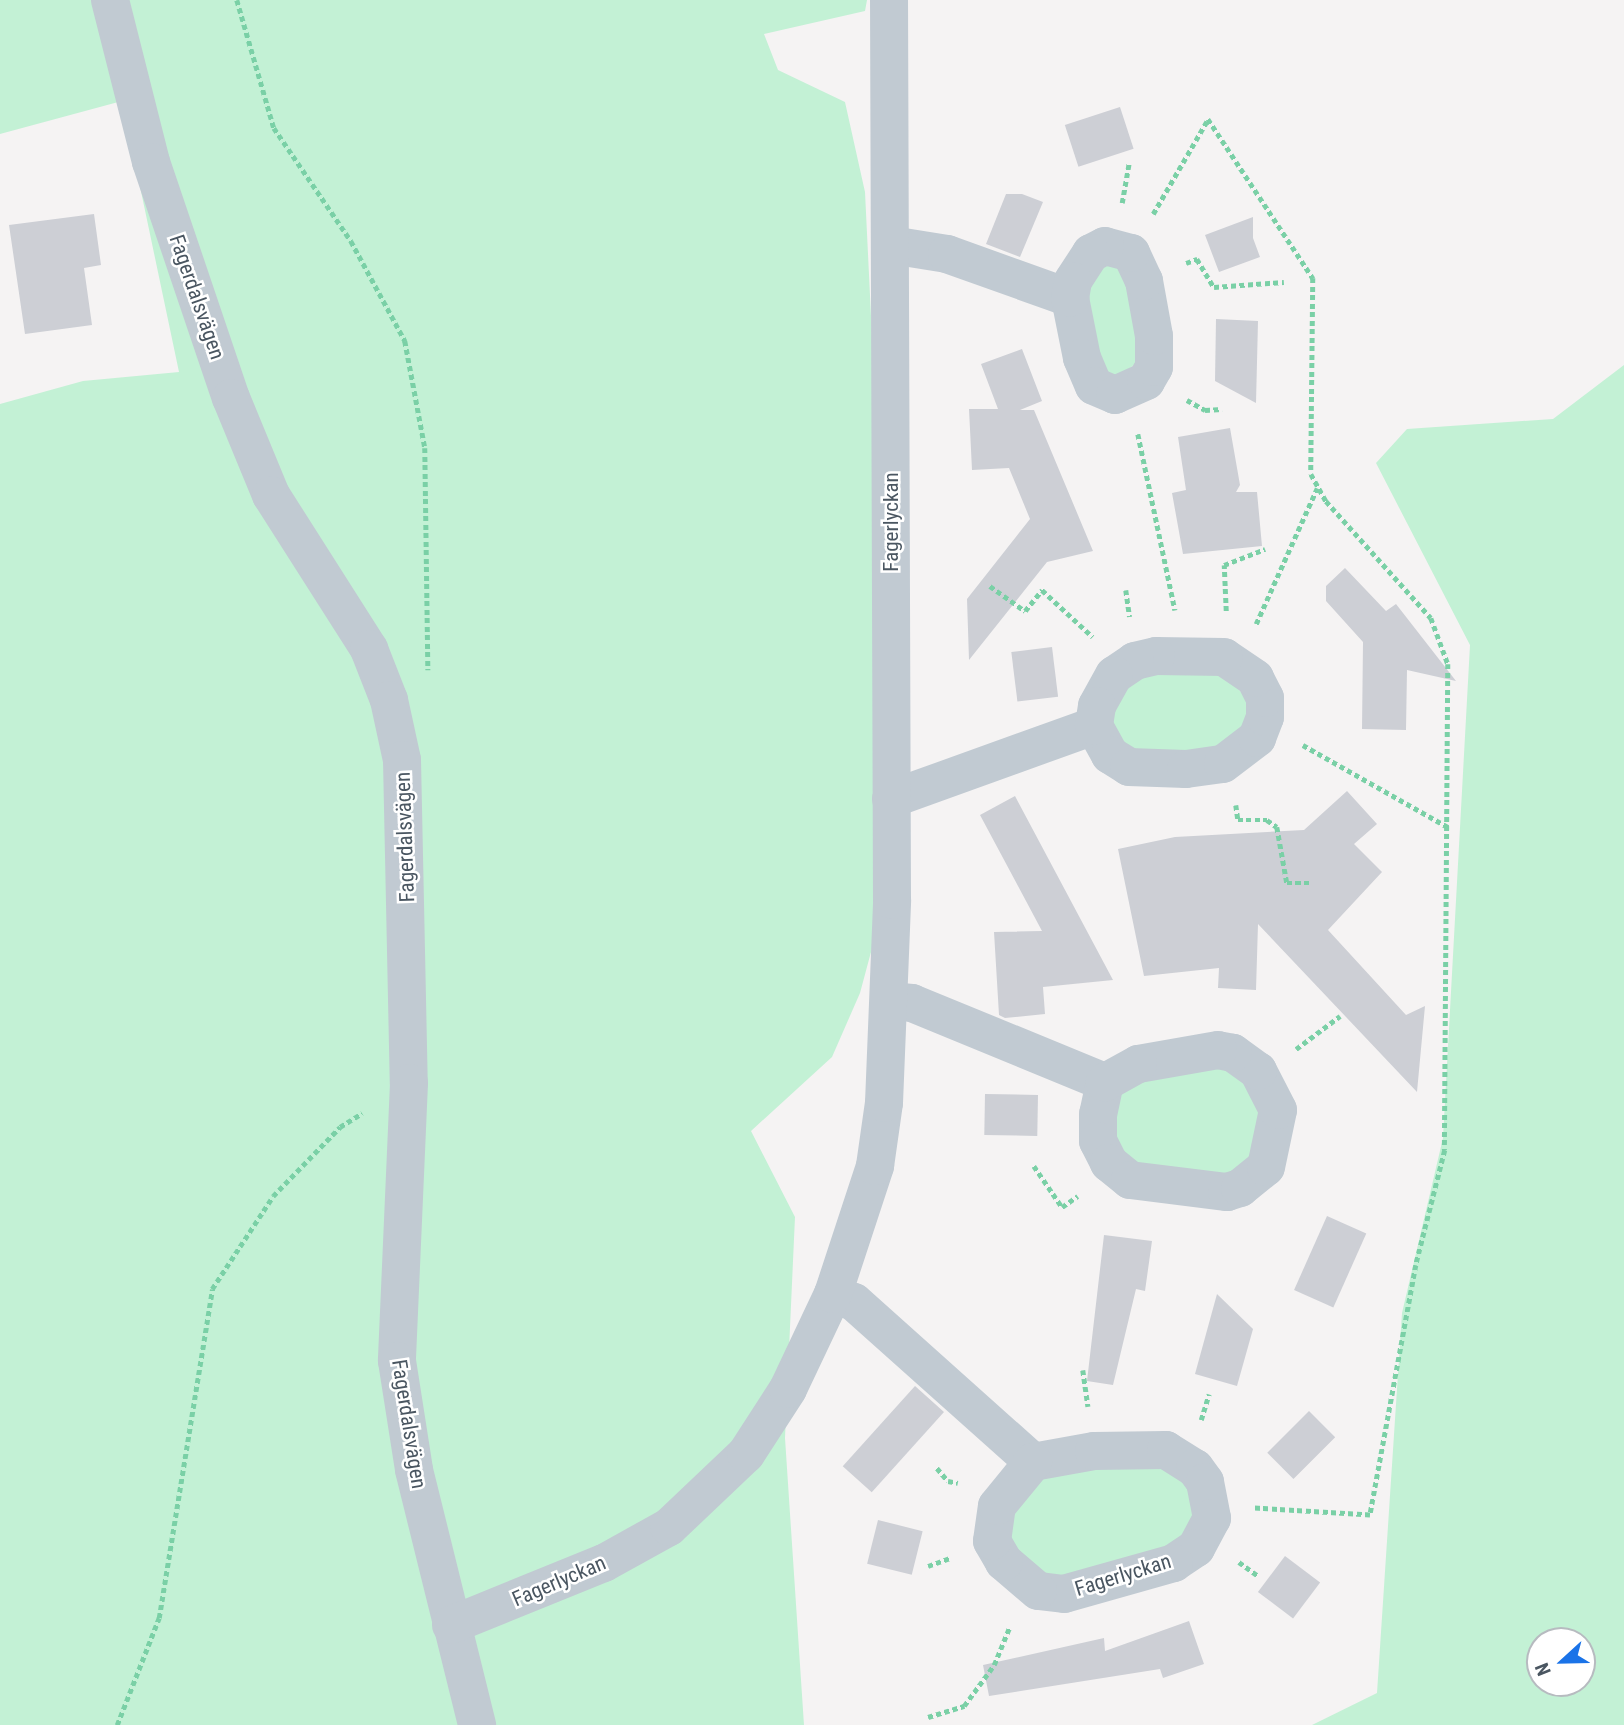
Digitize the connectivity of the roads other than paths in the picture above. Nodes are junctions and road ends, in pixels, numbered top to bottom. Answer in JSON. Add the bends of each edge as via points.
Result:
{"nodes":[{"id":1,"x":110,"y":0,"type":"edge"},
{"id":2,"x":889,"y":0,"type":"edge"},
{"id":3,"x":891,"y":246,"type":"junction"},
{"id":4,"x":1070,"y":298,"type":"junction"},
{"id":5,"x":1094,"y":726,"type":"junction"},
{"id":6,"x":891,"y":799,"type":"junction"},
{"id":7,"x":890,"y":1001,"type":"junction"},
{"id":8,"x":1105,"y":1082,"type":"junction"},
{"id":9,"x":832,"y":1294,"type":"junction"},
{"id":10,"x":1033,"y":1462,"type":"junction"},
{"id":11,"x":451,"y":1625,"type":"junction"},
{"id":12,"x":477,"y":1725,"type":"edge"}],
"edges":[{"from":1,"to":11,"type":"street","name":"Fagerdalsvägen","via":[[151,162],[231,398],[271,495],[369,649],[389,700],[403,773],[409,1083],[397,1362],[414,1470]]},
{"from":2,"to":3,"type":"street","name":"Fagerlyckan"},
{"from":3,"to":4,"type":"street","via":[[947,254]]},
{"from":3,"to":6,"type":"street","name":"Fagerlyckan"},
{"from":4,"to":4,"type":"street","via":[[1073,281],[1091,253],[1105,246],[1137,267],[1154,367],[1146,381],[1129,392],[1107,394],[1094,386],[1082,359]]},
{"from":5,"to":5,"type":"street","via":[[1102,694],[1125,666],[1156,656],[1233,661],[1263,688],[1263,723],[1250,746],[1229,761],[1186,769],[1129,767],[1110,755]]},
{"from":5,"to":6,"type":"street"},
{"from":6,"to":7,"type":"street","name":"Fagerlyckan"},
{"from":7,"to":8,"type":"street","via":[[912,1003]]},
{"from":7,"to":9,"type":"street","name":"Fagerlyckan","via":[[875,1166]]},
{"from":8,"to":8,"type":"street","via":[[1098,1141],[1116,1169],[1146,1184],[1212,1193],[1240,1188],[1266,1167],[1275,1144],[1278,1110],[1261,1075],[1233,1053],[1218,1050],[1138,1064]]},
{"from":9,"to":10,"type":"street","via":[[854,1302]]},
{"from":9,"to":11,"type":"street","name":"Fagerlyckan","via":[[788,1389],[746,1454],[669,1527],[604,1563]]},
{"from":10,"to":10,"type":"street","name":"Fagerlyckan","via":[[1010,1484],[992,1524],[997,1554],[1038,1591],[1064,1594],[1174,1563],[1203,1537],[1211,1506],[1205,1482],[1195,1468],[1166,1450],[1094,1451]]},
{"from":11,"to":12,"type":"street","name":"Fagerdalsvägen"}]}
